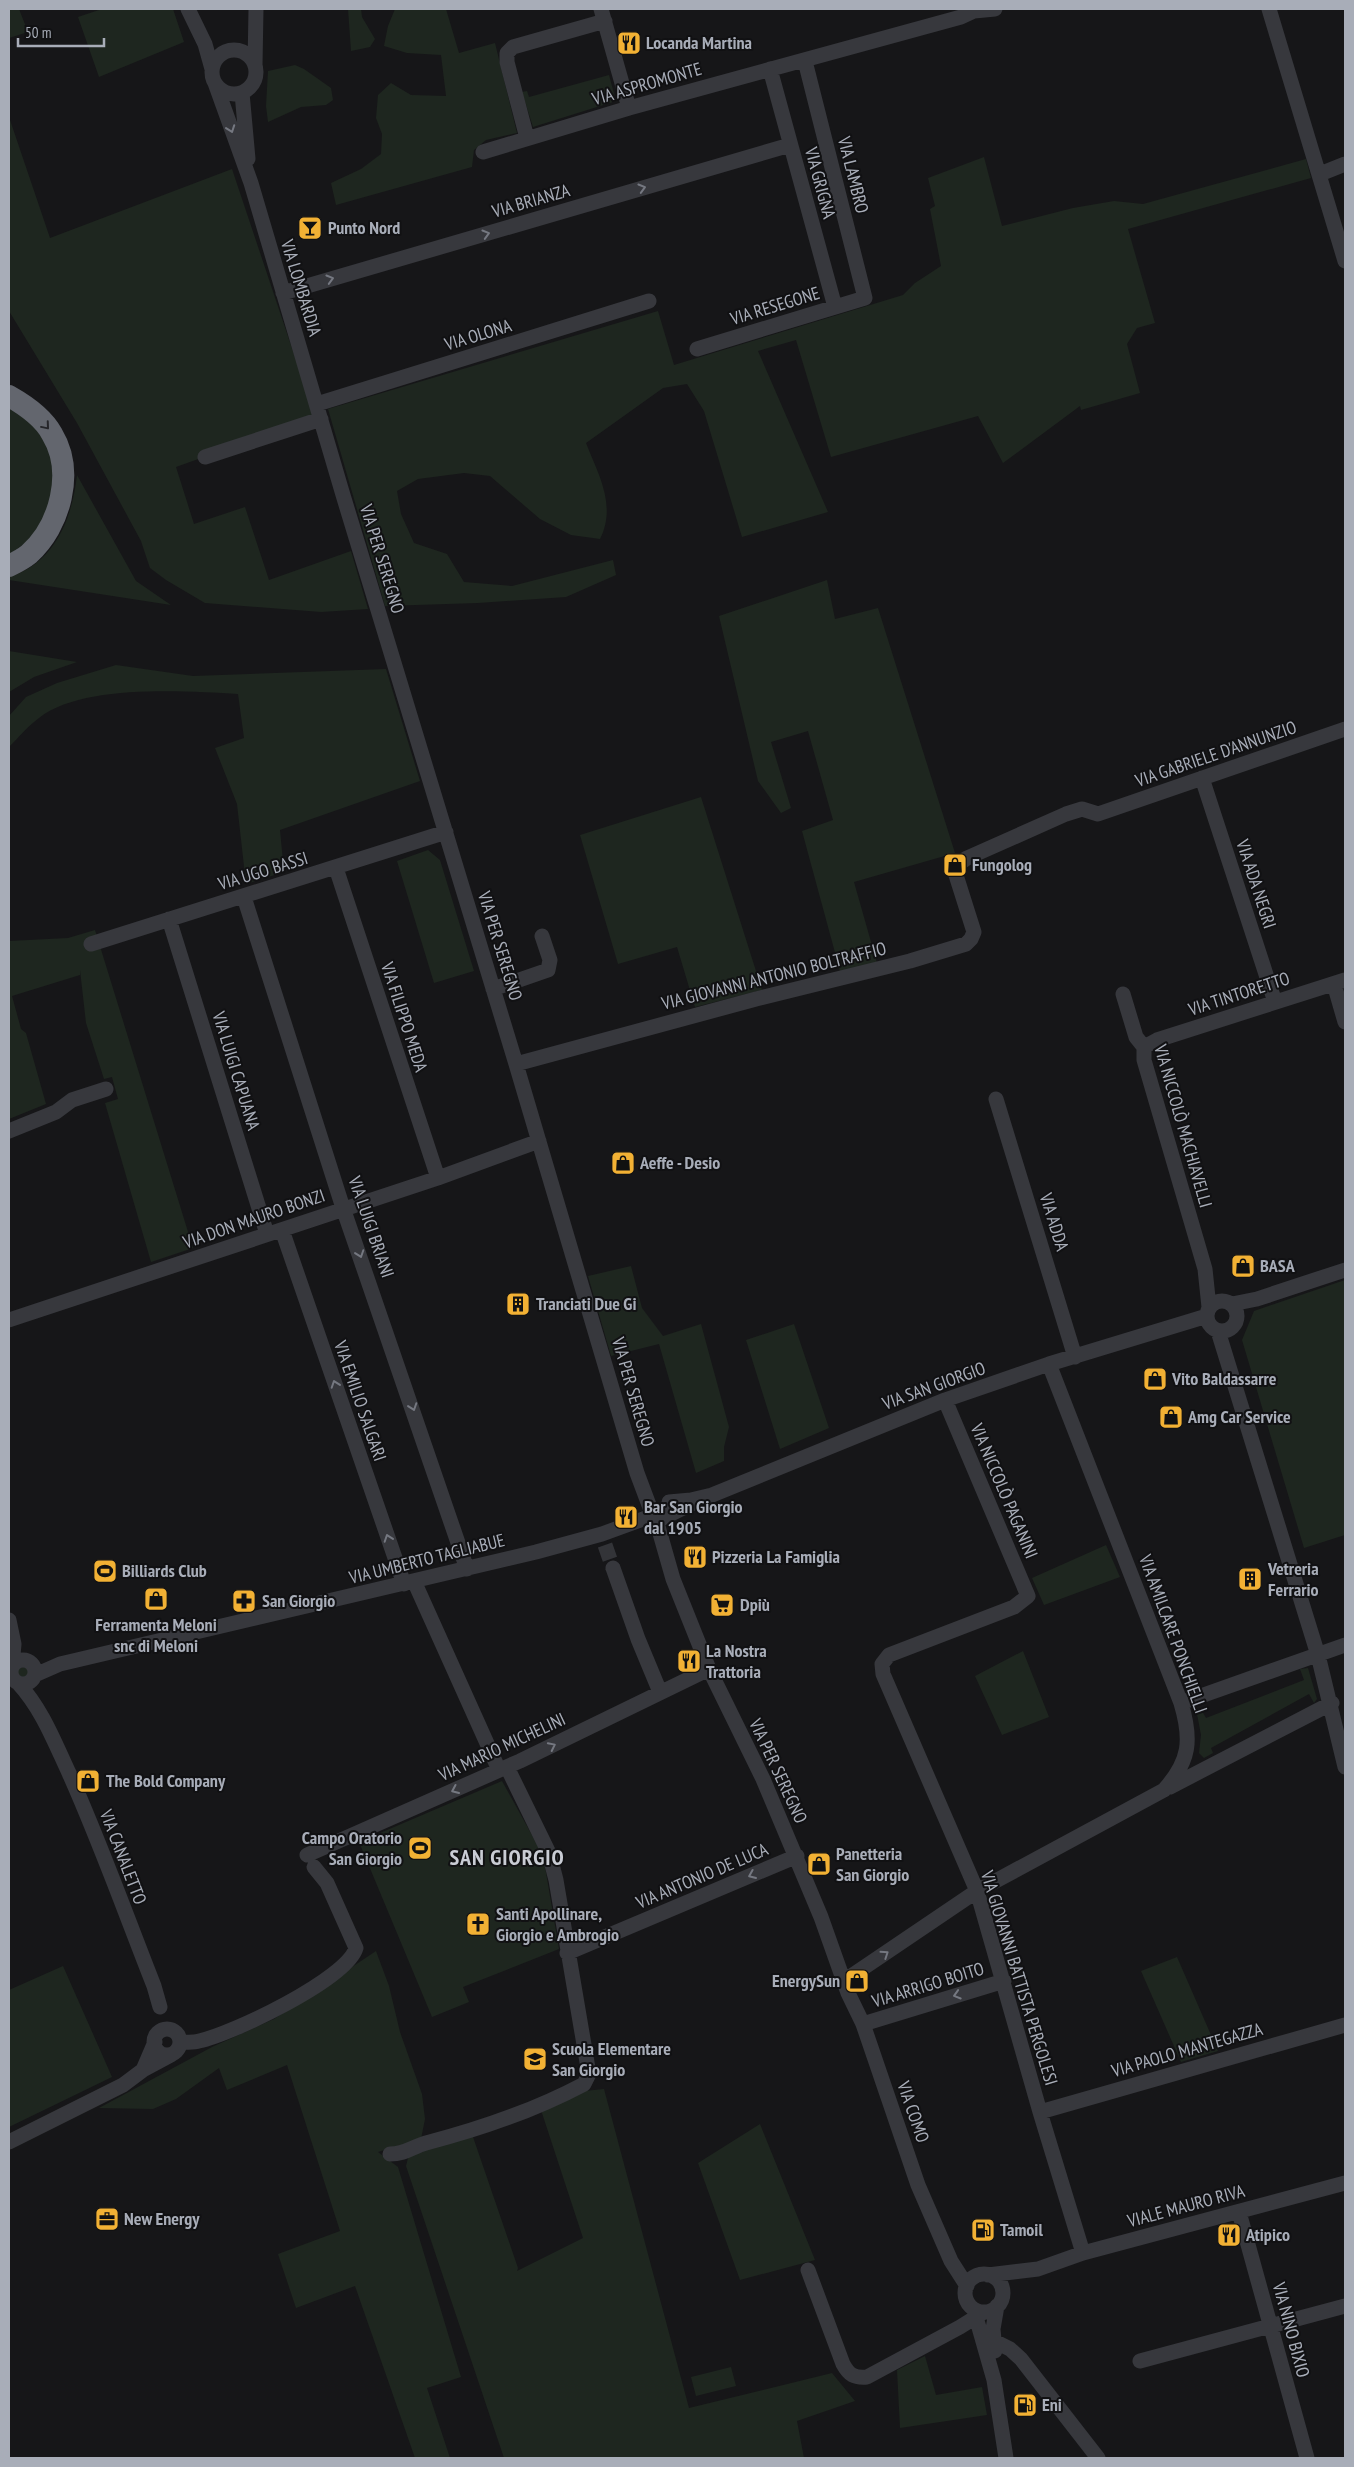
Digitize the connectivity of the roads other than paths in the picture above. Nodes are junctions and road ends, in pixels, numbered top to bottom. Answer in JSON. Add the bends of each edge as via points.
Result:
{"nodes":[{"id":1,"x":188,"y":9,"type":"edge"},
{"id":2,"x":256,"y":9,"type":"edge"},
{"id":3,"x":995,"y":9,"type":"edge"},
{"id":4,"x":1269,"y":9,"type":"edge"},
{"id":5,"x":974,"y":10,"type":"edge"},
{"id":6,"x":603,"y":15,"type":"edge"},
{"id":7,"x":255,"y":30,"type":"junction"},
{"id":8,"x":205,"y":44,"type":"junction"},
{"id":9,"x":229,"y":52,"type":"junction"},
{"id":10,"x":805,"y":61,"type":"junction"},
{"id":11,"x":254,"y":65,"type":"junction"},
{"id":12,"x":770,"y":69,"type":"junction"},
{"id":13,"x":214,"y":76,"type":"junction"},
{"id":14,"x":242,"y":93,"type":"junction"},
{"id":15,"x":629,"y":108,"type":"junction"},
{"id":16,"x":527,"y":138,"type":"junction"},
{"id":17,"x":790,"y":145,"type":"junction"},
{"id":18,"x":483,"y":152,"type":"dead end"},
{"id":19,"x":1345,"y":164,"type":"edge"},
{"id":20,"x":1320,"y":174,"type":"junction"},
{"id":21,"x":251,"y":182,"type":"junction"},
{"id":22,"x":1345,"y":260,"type":"edge"},
{"id":23,"x":283,"y":293,"type":"junction"},
{"id":24,"x":865,"y":298,"type":"joint"},
{"id":25,"x":649,"y":301,"type":"dead end"},
{"id":26,"x":835,"y":307,"type":"junction"},
{"id":27,"x":697,"y":350,"type":"dead end"},
{"id":28,"x":9,"y":396,"type":"edge"},
{"id":29,"x":317,"y":404,"type":"junction"},
{"id":30,"x":321,"y":419,"type":"junction"},
{"id":31,"x":205,"y":457,"type":"dead end"},
{"id":32,"x":9,"y":566,"type":"edge"},
{"id":33,"x":1345,"y":729,"type":"edge"},
{"id":34,"x":1202,"y":778,"type":"junction"},
{"id":35,"x":446,"y":832,"type":"junction"},
{"id":36,"x":336,"y":868,"type":"junction"},
{"id":37,"x":955,"y":872,"type":"joint"},
{"id":38,"x":244,"y":897,"type":"junction"},
{"id":39,"x":169,"y":919,"type":"junction"},
{"id":40,"x":542,"y":936,"type":"dead end"},
{"id":41,"x":90,"y":944,"type":"dead end"},
{"id":42,"x":1339,"y":982,"type":"edge"},
{"id":43,"x":493,"y":989,"type":"junction"},
{"id":44,"x":1123,"y":994,"type":"dead end"},
{"id":45,"x":1275,"y":1002,"type":"junction"},
{"id":46,"x":1345,"y":1022,"type":"edge"},
{"id":47,"x":1144,"y":1047,"type":"junction"},
{"id":48,"x":516,"y":1064,"type":"junction"},
{"id":49,"x":106,"y":1089,"type":"dead end"},
{"id":50,"x":996,"y":1099,"type":"dead end"},
{"id":51,"x":9,"y":1131,"type":"edge"},
{"id":52,"x":539,"y":1141,"type":"junction"},
{"id":53,"x":438,"y":1178,"type":"junction"},
{"id":54,"x":344,"y":1208,"type":"junction"},
{"id":55,"x":275,"y":1232,"type":"junction"},
{"id":56,"x":1205,"y":1269,"type":"junction"},
{"id":57,"x":1345,"y":1270,"type":"edge"},
{"id":58,"x":1231,"y":1306,"type":"junction"},
{"id":59,"x":9,"y":1320,"type":"edge"},
{"id":60,"x":1215,"y":1322,"type":"junction"},
{"id":61,"x":1075,"y":1357,"type":"junction"},
{"id":62,"x":1049,"y":1364,"type":"junction"},
{"id":63,"x":945,"y":1400,"type":"junction"},
{"id":64,"x":660,"y":1511,"type":"junction"},
{"id":65,"x":613,"y":1568,"type":"tunnel mouth"},
{"id":66,"x":466,"y":1569,"type":"junction"},
{"id":67,"x":409,"y":1583,"type":"junction"},
{"id":68,"x":9,"y":1620,"type":"edge"},
{"id":69,"x":13,"y":1638,"type":"junction"},
{"id":70,"x":1345,"y":1645,"type":"edge"},
{"id":71,"x":1318,"y":1655,"type":"junction"},
{"id":72,"x":882,"y":1664,"type":"joint"},
{"id":73,"x":32,"y":1669,"type":"junction"},
{"id":74,"x":709,"y":1669,"type":"junction"},
{"id":75,"x":12,"y":1676,"type":"edge"},
{"id":76,"x":660,"y":1692,"type":"junction"},
{"id":77,"x":1181,"y":1703,"type":"junction"},
{"id":78,"x":1332,"y":1703,"type":"junction"},
{"id":79,"x":46,"y":1722,"type":"junction"},
{"id":80,"x":1345,"y":1767,"type":"edge"},
{"id":81,"x":503,"y":1768,"type":"junction"},
{"id":82,"x":1164,"y":1790,"type":"junction"},
{"id":83,"x":797,"y":1856,"type":"junction"},
{"id":84,"x":977,"y":1892,"type":"junction"},
{"id":85,"x":567,"y":1953,"type":"junction"},
{"id":86,"x":1004,"y":1981,"type":"junction"},
{"id":87,"x":846,"y":1987,"type":"junction"},
{"id":88,"x":160,"y":2008,"type":"junction"},
{"id":89,"x":863,"y":2024,"type":"junction"},
{"id":90,"x":1345,"y":2025,"type":"edge"},
{"id":91,"x":155,"y":2040,"type":"junction"},
{"id":92,"x":175,"y":2043,"type":"junction"},
{"id":93,"x":143,"y":2070,"type":"junction"},
{"id":94,"x":1040,"y":2112,"type":"junction"},
{"id":95,"x":9,"y":2142,"type":"edge"},
{"id":96,"x":390,"y":2154,"type":"dead end"},
{"id":97,"x":1345,"y":2183,"type":"edge"},
{"id":98,"x":1239,"y":2212,"type":"junction"},
{"id":99,"x":944,"y":2243,"type":"junction"},
{"id":100,"x":1083,"y":2253,"type":"junction"},
{"id":101,"x":1038,"y":2269,"type":"junction"},
{"id":102,"x":808,"y":2270,"type":"dead end"},
{"id":103,"x":984,"y":2275,"type":"junction"},
{"id":104,"x":967,"y":2286,"type":"junction"},
{"id":105,"x":1345,"y":2306,"type":"edge"},
{"id":106,"x":987,"y":2307,"type":"junction"},
{"id":107,"x":1270,"y":2327,"type":"junction"},
{"id":108,"x":994,"y":2341,"type":"junction"},
{"id":109,"x":1140,"y":2361,"type":"dead end"},
{"id":110,"x":994,"y":2380,"type":"junction"},
{"id":111,"x":1006,"y":2458,"type":"edge"},
{"id":112,"x":1098,"y":2458,"type":"edge"},
{"id":113,"x":1307,"y":2458,"type":"edge"}],
"edges":[{"from":1,"to":8,"type":"street","name":"VIA LOMBARDIA"},
{"from":2,"to":7,"type":"street"},
{"from":3,"to":5,"type":"street","name":"VIA ASPROMONTE"},
{"from":4,"to":20,"type":"street"},
{"from":5,"to":10,"type":"street","name":"VIA ASPROMONTE","via":[[961,17]]},
{"from":6,"to":15,"type":"street"},
{"from":6,"to":16,"type":"street","via":[[513,47],[507,53]]},
{"from":7,"to":9,"type":"street","via":[[248,43]]},
{"from":7,"to":11,"type":"street"},
{"from":8,"to":9,"type":"street"},
{"from":8,"to":13,"type":"street","name":"VIA LOMBARDIA"},
{"from":9,"to":11,"type":"street","via":[[244,53]]},
{"from":9,"to":13,"type":"street","via":[[219,57]]},
{"from":10,"to":12,"type":"street","name":"VIA ASPROMONTE"},
{"from":10,"to":24,"type":"street","name":"VIA LAMBRO"},
{"from":11,"to":14,"type":"street","via":[[254,81]]},
{"from":12,"to":15,"type":"street","name":"VIA ASPROMONTE"},
{"from":12,"to":17,"type":"street","name":"VIA GRIGNA"},
{"from":13,"to":14,"type":"street","via":[[227,93]]},
{"from":13,"to":21,"type":"street","name":"VIA LOMBARDIA","one_way":true},
{"from":14,"to":21,"type":"street","name":"VIA LOMBARDIA"},
{"from":15,"to":16,"type":"street","name":"VIA ASPROMONTE"},
{"from":16,"to":18,"type":"street","name":"VIA ASPROMONTE"},
{"from":23,"to":17,"type":"street","name":"VIA BRIANZA","one_way":true},
{"from":17,"to":26,"type":"street","name":"VIA GRIGNA"},
{"from":19,"to":20,"type":"street"},
{"from":20,"to":22,"type":"street"},
{"from":21,"to":23,"type":"street","name":"VIA LOMBARDIA"},
{"from":23,"to":29,"type":"street","name":"VIA LOMBARDIA"},
{"from":24,"to":26,"type":"street","name":"VIA RESEGONE"},
{"from":25,"to":29,"type":"street","name":"VIA OLONA"},
{"from":26,"to":27,"type":"street","name":"VIA RESEGONE"},
{"from":28,"to":32,"type":"highway","one_way":true,"via":[[38,416],[52,433],[63,472],[57,515],[49,529],[28,555]]},
{"from":29,"to":30,"type":"street","name":"VIA PER SEREGNO"},
{"from":30,"to":31,"type":"street"},
{"from":30,"to":35,"type":"street","name":"VIA PER SEREGNO"},
{"from":33,"to":34,"type":"street","name":"VIA GABRIELE D'ANNUNZIO"},
{"from":34,"to":37,"type":"street","name":"VIA GABRIELE D'ANNUNZIO","via":[[1098,814],[1082,809],[1066,814],[966,858],[957,865]]},
{"from":34,"to":45,"type":"street","name":"VIA ADA NEGRI"},
{"from":35,"to":36,"type":"street","name":"VIA UGO BASSI"},
{"from":35,"to":43,"type":"street","name":"VIA PER SEREGNO"},
{"from":36,"to":38,"type":"street","name":"VIA UGO BASSI"},
{"from":36,"to":53,"type":"street","name":"VIA FILIPPO MEDA"},
{"from":37,"to":48,"type":"street","name":"VIA GIOVANNI ANTONIO BOLTRAFFIO","via":[[974,932],[966,944]]},
{"from":38,"to":39,"type":"street","name":"VIA UGO BASSI"},
{"from":38,"to":54,"type":"street","name":"VIA LUIGI BRIANI"},
{"from":39,"to":41,"type":"street","name":"VIA UGO BASSI"},
{"from":39,"to":55,"type":"street","name":"VIA LUIGI CAPUANA"},
{"from":40,"to":43,"type":"street","via":[[550,960],[548,970]]},
{"from":42,"to":45,"type":"street","name":"VIA TINTORETTO"},
{"from":42,"to":46,"type":"street"},
{"from":43,"to":48,"type":"street","name":"VIA PER SEREGNO"},
{"from":44,"to":47,"type":"street","name":"VIA NICCOLÒ MACHIAVELLI","via":[[1136,1037]]},
{"from":45,"to":47,"type":"street","name":"VIA TINTORETTO"},
{"from":47,"to":56,"type":"street","name":"VIA NICCOLÒ MACHIAVELLI","via":[[1144,1060]]},
{"from":48,"to":52,"type":"street","name":"VIA PER SEREGNO"},
{"from":49,"to":51,"type":"street","via":[[72,1100],[56,1112]]},
{"from":50,"to":61,"type":"street","name":"VIA ADDA"},
{"from":52,"to":53,"type":"street","name":"VIA DON MAURO BONZI"},
{"from":52,"to":64,"type":"street","name":"VIA PER SEREGNO","via":[[642,1485]]},
{"from":53,"to":54,"type":"street","name":"VIA DON MAURO BONZI"},
{"from":54,"to":55,"type":"street","name":"VIA DON MAURO BONZI"},
{"from":54,"to":66,"type":"street","name":"VIA LUIGI BRIANI","one_way":true},
{"from":55,"to":59,"type":"street","name":"VIA DON MAURO BONZI"},
{"from":67,"to":55,"type":"street","name":"VIA EMILIO SALGARI","one_way":true},
{"from":56,"to":58,"type":"street","name":"VIA NICCOLÒ MACHIAVELLI"},
{"from":56,"to":60,"type":"street","name":"VIA NICCOLÒ MACHIAVELLI"},
{"from":57,"to":58,"type":"street","name":"VIA SAN GIORGIO"},
{"from":58,"to":60,"type":"street","name":"VIA SAN GIORGIO","via":[[1213,1304]]},
{"from":58,"to":60,"type":"street","via":[[1237,1319]]},
{"from":60,"to":61,"type":"street","name":"VIA SAN GIORGIO","via":[[1182,1322]]},
{"from":60,"to":71,"type":"street","name":"VIA NICCOLÒ MACHIAVELLI"},
{"from":61,"to":62,"type":"street","name":"VIA SAN GIORGIO"},
{"from":62,"to":63,"type":"street","name":"VIA SAN GIORGIO"},
{"from":62,"to":77,"type":"street","name":"VIA AMILCARE PONCHIELLI"},
{"from":63,"to":64,"type":"street","name":"VIA SAN GIORGIO","via":[[703,1498]]},
{"from":63,"to":72,"type":"street","name":"VIA NICCOLÒ PAGANINI","via":[[1028,1596],[1014,1607],[889,1656]]},
{"from":64,"to":66,"type":"street","name":"VIA UMBERTO TAGLIABUE","via":[[603,1540]]},
{"from":64,"to":74,"type":"street","name":"VIA PER SEREGNO","via":[[661,1538],[673,1579]]},
{"from":65,"to":76,"type":"street"},
{"from":66,"to":67,"type":"street","name":"VIA UMBERTO TAGLIABUE"},
{"from":67,"to":73,"type":"street","name":"VIA UMBERTO TAGLIABUE"},
{"from":67,"to":81,"type":"street","name":"VIA EMILIO SALGARI"},
{"from":68,"to":69,"type":"street"},
{"from":69,"to":73,"type":"street","name":"VIA CANALETTO"},
{"from":69,"to":75,"type":"street"},
{"from":70,"to":71,"type":"street"},
{"from":71,"to":77,"type":"street"},
{"from":71,"to":78,"type":"street","name":"VIA NICCOLÒ MACHIAVELLI"},
{"from":72,"to":84,"type":"street","name":"VIA GIOVANNI BATTISTA PERGOLESI","via":[[882,1674]]},
{"from":73,"to":75,"type":"street","via":[[16,1662]]},
{"from":73,"to":75,"type":"street","via":[[26,1684]]},
{"from":73,"to":79,"type":"street","name":"VIA CANALETTO"},
{"from":74,"to":76,"type":"street","name":"VIA MARIO MICHELINI"},
{"from":74,"to":83,"type":"street","name":"VIA PER SEREGNO"},
{"from":75,"to":79,"type":"street","name":"VIA CANALETTO"},
{"from":81,"to":76,"type":"street","name":"VIA MARIO MICHELINI","one_way":true},
{"from":77,"to":82,"type":"street","name":"VIA AMILCARE PONCHIELLI","via":[[1188,1733],[1185,1758],[1176,1777]]},
{"from":78,"to":80,"type":"street","name":"VIA NICCOLÒ MACHIAVELLI"},
{"from":78,"to":82,"type":"street"},
{"from":79,"to":88,"type":"street","name":"VIA CANALETTO","via":[[82,1802]]},
{"from":81,"to":85,"type":"street","name":"VIA EMILIO SALGARI","via":[[549,1853]]},
{"from":81,"to":92,"type":"street","name":"VIA MARIO MICHELINI","one_way":true,"via":[[311,1861],[327,1883],[356,1948],[354,1956],[317,1984],[266,2015],[200,2041]]},
{"from":82,"to":84,"type":"street","name":"VIA AMILCARE PONCHIELLI"},
{"from":83,"to":85,"type":"street","name":"VIA ANTONIO DE LUCA","one_way":true},
{"from":83,"to":87,"type":"street","name":"VIA PER SEREGNO"},
{"from":84,"to":86,"type":"street","name":"VIA GIOVANNI BATTISTA PERGOLESI"},
{"from":87,"to":84,"type":"street","name":"VIA AMILCARE PONCHIELLI","one_way":true},
{"from":85,"to":96,"type":"street","name":"VIA EMILIO SALGARI","via":[[589,2074],[584,2084],[484,2125],[411,2148],[402,2154]]},
{"from":86,"to":89,"type":"street","name":"VIA ARRIGO BOITO","one_way":true},
{"from":86,"to":94,"type":"street","name":"VIA GIOVANNI BATTISTA PERGOLESI"},
{"from":87,"to":89,"type":"street","name":"VIA COMO"},
{"from":88,"to":91,"type":"street","name":"VIA CANALETTO"},
{"from":88,"to":92,"type":"street","name":"VIA CANALETTO"},
{"from":89,"to":99,"type":"street","name":"VIA COMO","via":[[915,2177]]},
{"from":90,"to":94,"type":"street","name":"VIA PAOLO MANTEGAZZA"},
{"from":91,"to":92,"type":"street","via":[[160,2052]]},
{"from":91,"to":92,"type":"street","via":[[166,2030]]},
{"from":91,"to":93,"type":"street","name":"VIA CANALETTO"},
{"from":92,"to":93,"type":"street","name":"VIA CANALETTO"},
{"from":93,"to":95,"type":"street","name":"VIA CANALETTO","via":[[123,2086]]},
{"from":94,"to":100,"type":"street","name":"VIA GIOVANNI BATTISTA PERGOLESI"},
{"from":97,"to":98,"type":"street","name":"VIALE MAURO RIVA"},
{"from":98,"to":100,"type":"street","name":"VIALE MAURO RIVA"},
{"from":98,"to":107,"type":"street","name":"VIA NINO BIXIO"},
{"from":99,"to":103,"type":"street","name":"VIA COMO"},
{"from":99,"to":104,"type":"street","name":"VIA COMO"},
{"from":100,"to":101,"type":"street","name":"VIALE MAURO RIVA"},
{"from":101,"to":103,"type":"street","name":"VIALE MAURO RIVA"},
{"from":101,"to":106,"type":"street","name":"VIALE MAURO RIVA"},
{"from":102,"to":106,"type":"street","name":"VIALE MAURO RIVA","via":[[839,2355],[852,2376],[867,2377]]},
{"from":103,"to":104,"type":"street","via":[[973,2278]]},
{"from":103,"to":106,"type":"street","name":"VIA COMO","via":[[999,2282]]},
{"from":104,"to":106,"type":"street","name":"VIA COMO","via":[[965,2296]]},
{"from":105,"to":107,"type":"street"},
{"from":106,"to":108,"type":"street"},
{"from":106,"to":110,"type":"street","name":"VIA COMO"},
{"from":107,"to":109,"type":"street"},
{"from":107,"to":113,"type":"street","name":"VIA NINO BIXIO"},
{"from":108,"to":110,"type":"street"},
{"from":108,"to":112,"type":"street","via":[[1010,2349],[1021,2360]]},
{"from":110,"to":111,"type":"street"}]}
